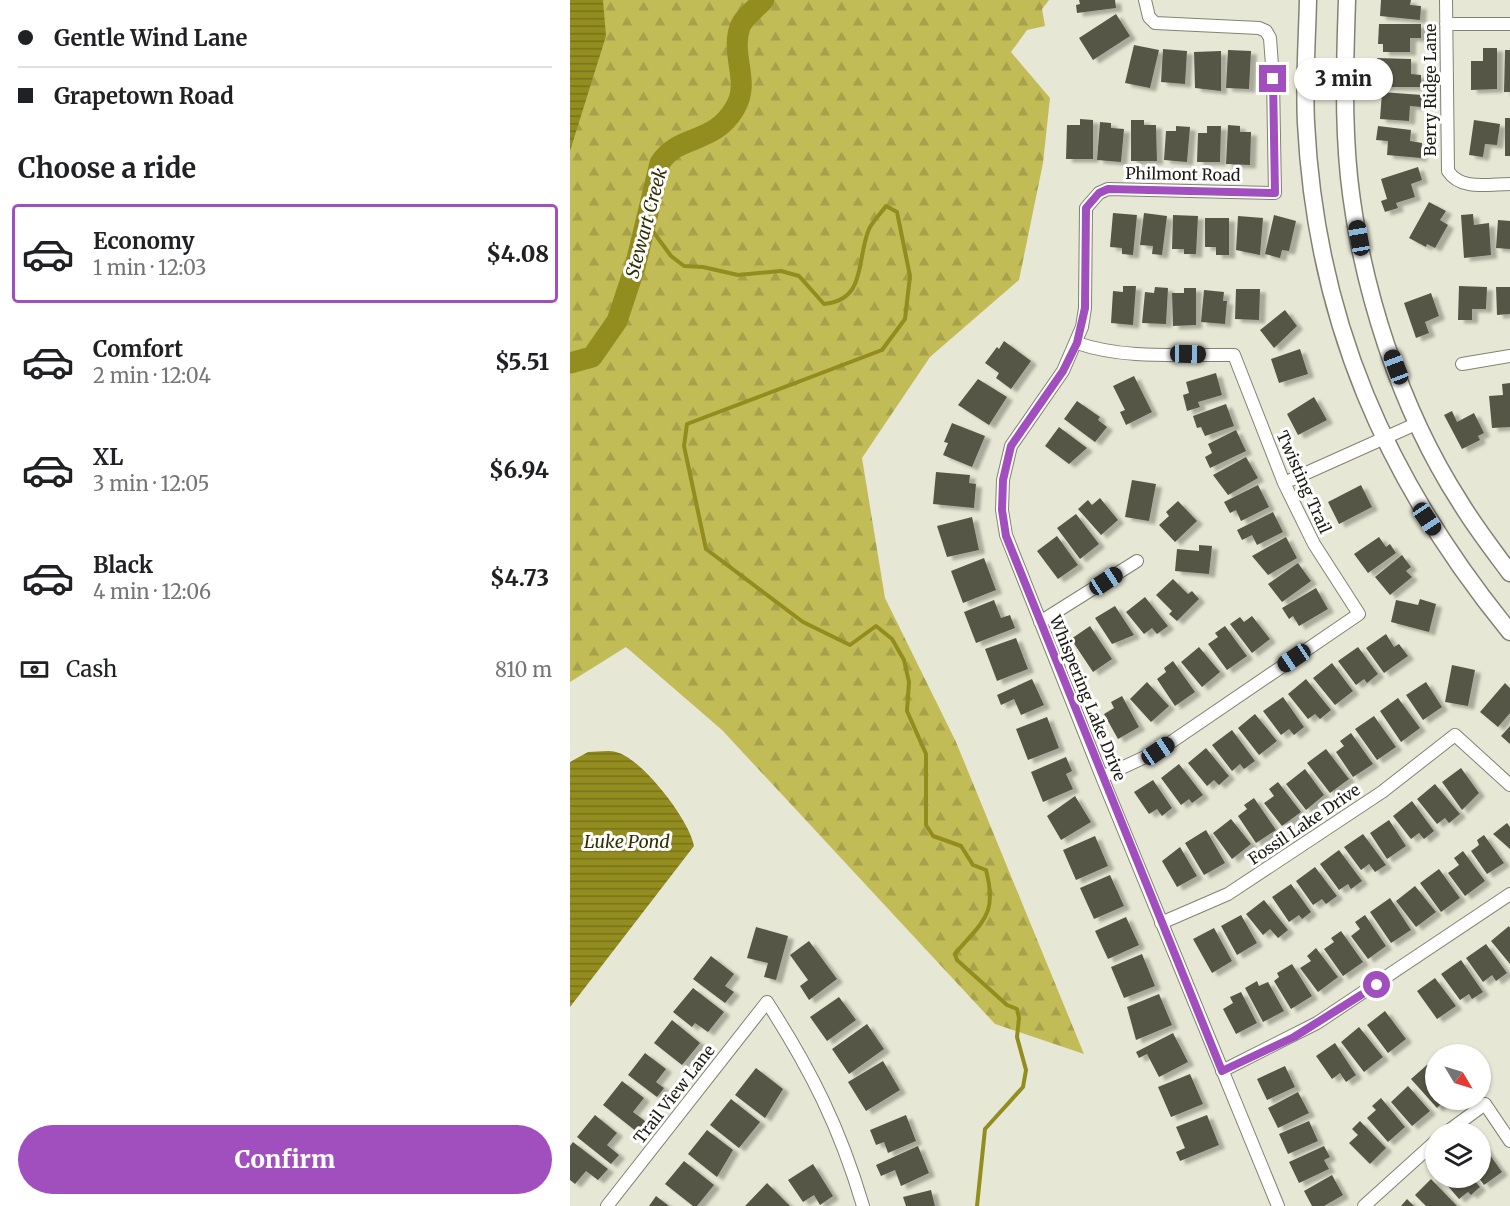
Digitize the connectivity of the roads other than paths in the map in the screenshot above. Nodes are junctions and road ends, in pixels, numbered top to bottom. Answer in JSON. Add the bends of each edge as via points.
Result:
{"nodes":[{"id":1,"x":1145,"y":0,"type":"edge"},
{"id":2,"x":1308,"y":0,"type":"edge"},
{"id":3,"x":1347,"y":0,"type":"edge"},
{"id":4,"x":1446,"y":0,"type":"edge"},
{"id":5,"x":1446,"y":24,"type":"junction"},
{"id":6,"x":1510,"y":24,"type":"edge"},
{"id":7,"x":1510,"y":184,"type":"edge"},
{"id":8,"x":1093,"y":198,"type":"joint"},
{"id":9,"x":1077,"y":343,"type":"junction"},
{"id":10,"x":1510,"y":356,"type":"edge"},
{"id":11,"x":1462,"y":364,"type":"dead end"},
{"id":12,"x":1418,"y":423,"type":"junction"},
{"id":13,"x":1382,"y":439,"type":"junction"},
{"id":14,"x":1284,"y":483,"type":"junction"},
{"id":15,"x":1137,"y":561,"type":"dead end"},
{"id":16,"x":1510,"y":573,"type":"edge"},
{"id":17,"x":1040,"y":622,"type":"junction"},
{"id":18,"x":1510,"y":633,"type":"edge"},
{"id":19,"x":1102,"y":777,"type":"junction"},
{"id":20,"x":1510,"y":785,"type":"edge"},
{"id":21,"x":1510,"y":894,"type":"edge"},
{"id":22,"x":1161,"y":923,"type":"junction"},
{"id":23,"x":1222,"y":1071,"type":"junction"},
{"id":24,"x":1461,"y":1122,"type":"edge"},
{"id":25,"x":1510,"y":1141,"type":"edge"},
{"id":26,"x":1425,"y":1152,"type":"edge"},
{"id":27,"x":607,"y":1206,"type":"edge"},
{"id":28,"x":863,"y":1206,"type":"edge"},
{"id":29,"x":1278,"y":1206,"type":"edge"},
{"id":30,"x":1364,"y":1206,"type":"edge"}],
"edges":[{"from":1,"to":8,"type":"street","name":"Philmont Road","via":[[1149,17],[1155,23],[1266,31],[1273,79],[1275,193],[1108,189]]},
{"from":2,"to":13,"type":"main road","via":[[1306,121],[1316,218],[1336,315]]},
{"from":3,"to":12,"type":"main road","via":[[1346,137],[1354,211],[1377,314]]},
{"from":4,"to":5,"type":"street","name":"Berry Ridge Lane"},
{"from":5,"to":6,"type":"street"},
{"from":5,"to":7,"type":"street","name":"Berry Ridge Lane","via":[[1446,166],[1453,179],[1468,184]]},
{"from":8,"to":9,"type":"street","name":"Whispering Lake Drive","via":[[1086,208],[1085,308]]},
{"from":9,"to":14,"type":"street","name":"Twisting Trail","via":[[1124,353],[1234,355]]},
{"from":9,"to":17,"type":"street","name":"Whispering Lake Drive","via":[[1063,371],[1011,446],[1003,480],[1006,536]]},
{"from":10,"to":11,"type":"street"},
{"from":12,"to":13,"type":"street"},
{"from":12,"to":16,"type":"main road","via":[[1459,501]]},
{"from":13,"to":14,"type":"street"},
{"from":13,"to":18,"type":"main road","via":[[1427,519]]},
{"from":14,"to":19,"type":"street","name":"Twisting Trail","via":[[1314,544],[1359,614],[1158,751]]},
{"from":15,"to":17,"type":"street"},
{"from":17,"to":19,"type":"street","name":"Whispering Lake Drive"},
{"from":19,"to":22,"type":"street","name":"Whispering Lake Drive"},
{"from":20,"to":22,"type":"street","name":"Fossil Lake Drive","via":[[1455,735],[1382,792],[1228,894]]},
{"from":21,"to":23,"type":"street","via":[[1317,1023]]},
{"from":22,"to":23,"type":"street","name":"Whispering Lake Drive"},
{"from":23,"to":29,"type":"street","name":"Whispering Lake Drive"},
{"from":24,"to":25,"type":"street","via":[[1485,1104]]},
{"from":26,"to":30,"type":"street"},
{"from":27,"to":28,"type":"street","name":"Trail View Lane","via":[[767,1002],[815,1082],[840,1135]]}]}
